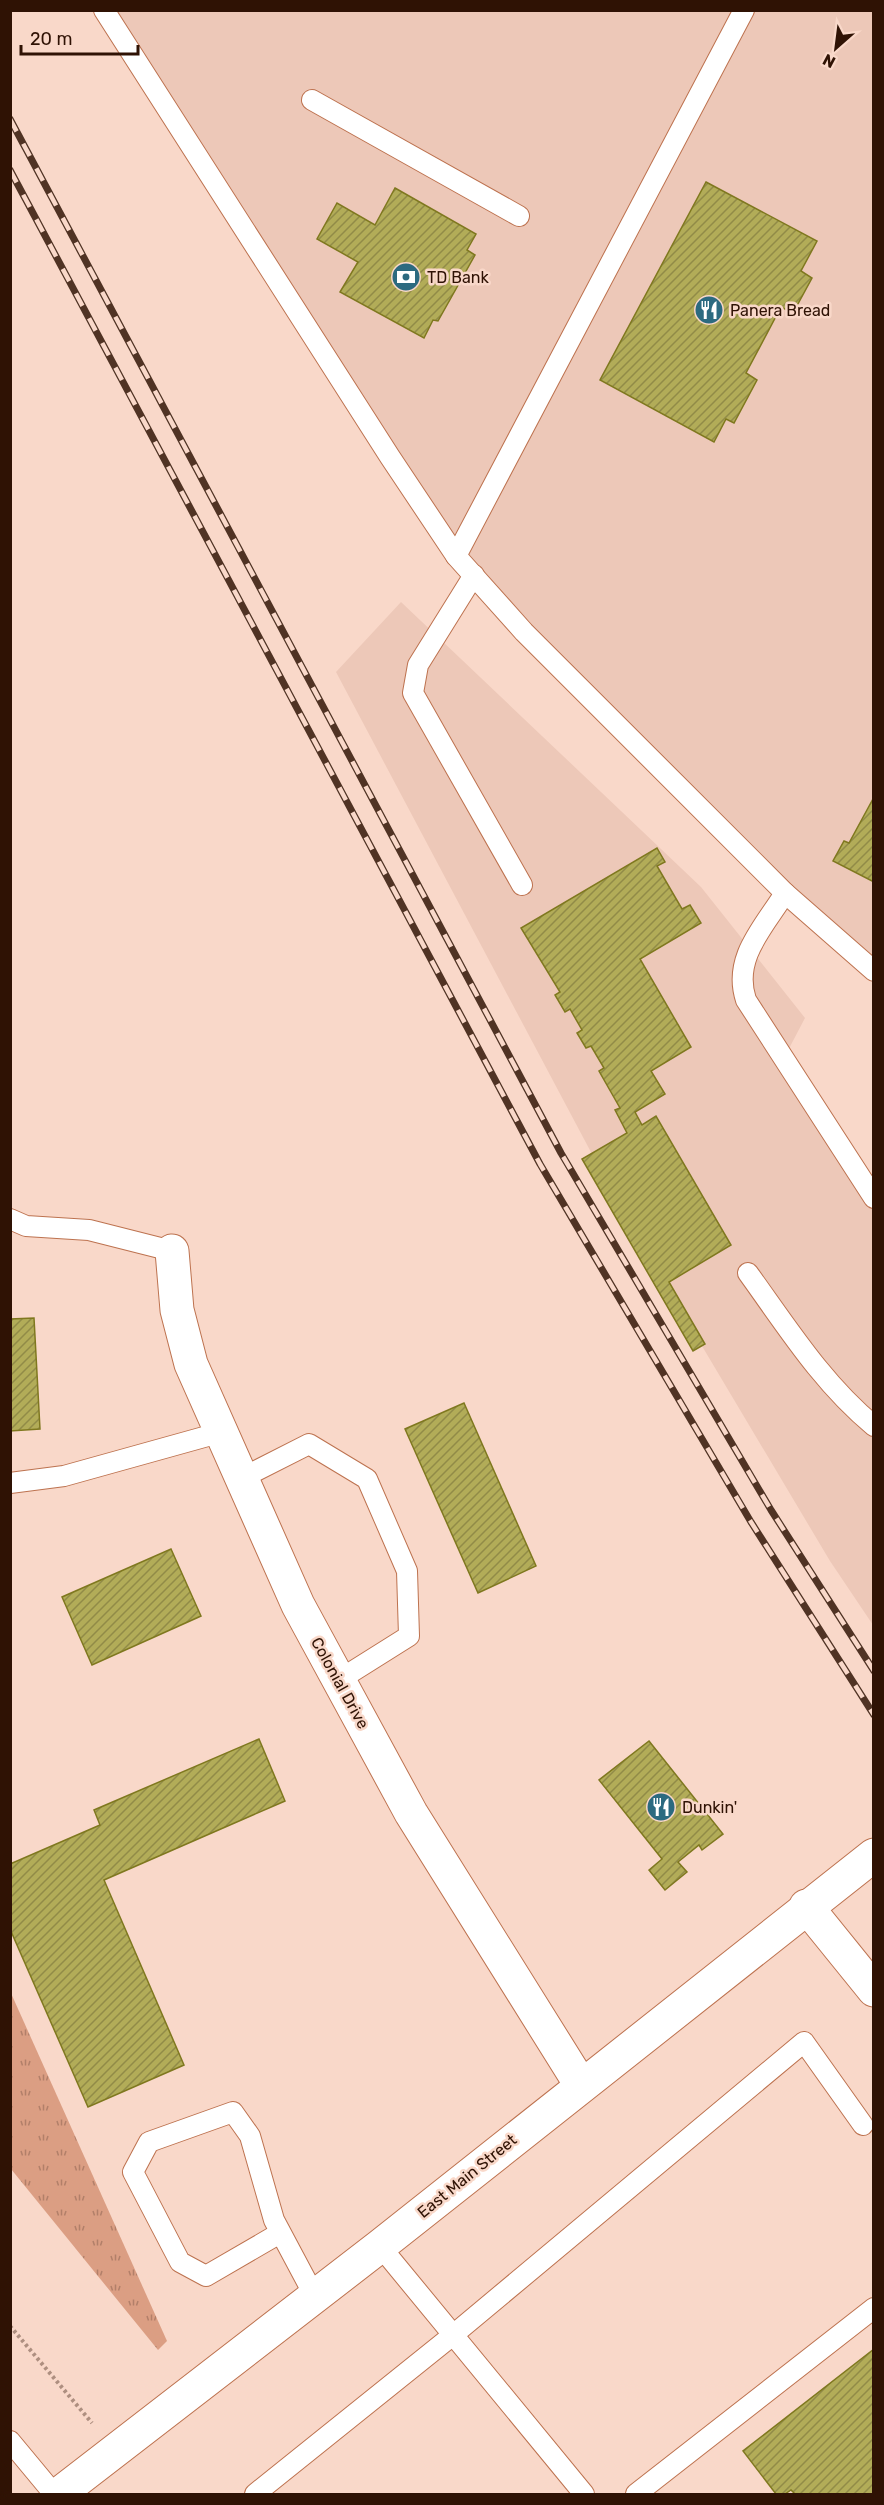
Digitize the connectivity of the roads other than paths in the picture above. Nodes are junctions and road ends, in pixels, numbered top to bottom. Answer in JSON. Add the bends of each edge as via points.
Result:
{"nodes":[{"id":1,"x":104,"y":10,"type":"edge"},
{"id":2,"x":744,"y":10,"type":"edge"},
{"id":3,"x":312,"y":100,"type":"dead end"},
{"id":4,"x":519,"y":216,"type":"dead end"},
{"id":5,"x":456,"y":556,"type":"junction"},
{"id":6,"x":474,"y":575,"type":"junction"},
{"id":7,"x":522,"y":885,"type":"dead end"},
{"id":8,"x":785,"y":892,"type":"junction"},
{"id":9,"x":873,"y":971,"type":"edge"},
{"id":10,"x":873,"y":1198,"type":"edge"},
{"id":11,"x":10,"y":1219,"type":"edge"},
{"id":12,"x":172,"y":1251,"type":"joint"},
{"id":13,"x":748,"y":1273,"type":"dead end"},
{"id":14,"x":873,"y":1426,"type":"edge"},
{"id":15,"x":222,"y":1432,"type":"junction"},
{"id":16,"x":242,"y":1478,"type":"junction"},
{"id":17,"x":10,"y":1484,"type":"edge"},
{"id":18,"x":339,"y":1680,"type":"junction"},
{"id":19,"x":873,"y":1855,"type":"edge"},
{"id":20,"x":807,"y":1906,"type":"junction"},
{"id":21,"x":873,"y":1990,"type":"edge"},
{"id":22,"x":581,"y":2085,"type":"junction"},
{"id":23,"x":870,"y":2127,"type":"edge"},
{"id":24,"x":280,"y":2233,"type":"junction"},
{"id":25,"x":380,"y":2246,"type":"junction"},
{"id":26,"x":315,"y":2297,"type":"junction"},
{"id":27,"x":873,"y":2308,"type":"edge"},
{"id":28,"x":453,"y":2335,"type":"junction"},
{"id":29,"x":10,"y":2441,"type":"edge"},
{"id":30,"x":54,"y":2494,"type":"edge"},
{"id":31,"x":59,"y":2494,"type":"edge"},
{"id":32,"x":255,"y":2494,"type":"edge"},
{"id":33,"x":584,"y":2494,"type":"edge"},
{"id":34,"x":636,"y":2494,"type":"edge"}],
"edges":[{"from":1,"to":5,"type":"lane"},
{"from":2,"to":5,"type":"lane"},
{"from":3,"to":4,"type":"lane"},
{"from":5,"to":6,"type":"lane"},
{"from":6,"to":7,"type":"lane","via":[[418,665],[413,693]]},
{"from":6,"to":8,"type":"lane","via":[[524,632]]},
{"from":8,"to":9,"type":"lane"},
{"from":8,"to":10,"type":"lane","via":[[742,964],[740,983],[746,1000]]},
{"from":11,"to":12,"type":"lane","via":[[26,1226],[89,1230]]},
{"from":12,"to":15,"type":"street","name":"Colonial Drive","via":[[177,1310],[191,1364]]},
{"from":13,"to":14,"type":"lane","via":[[820,1373]]},
{"from":15,"to":16,"type":"street","name":"Colonial Drive"},
{"from":15,"to":17,"type":"lane","via":[[64,1476]]},
{"from":16,"to":18,"type":"street","name":"Colonial Drive","via":[[298,1605]]},
{"from":16,"to":18,"type":"lane","via":[[309,1444],[366,1479],[407,1571],[409,1636]]},
{"from":18,"to":22,"type":"street","name":"Colonial Drive","via":[[411,1813]]},
{"from":19,"to":20,"type":"street","name":"East Main Street"},
{"from":20,"to":21,"type":"street"},
{"from":20,"to":22,"type":"street","name":"East Main Street"},
{"from":22,"to":25,"type":"street","name":"East Main Street"},
{"from":23,"to":28,"type":"lane","via":[[804,2042]]},
{"from":24,"to":24,"type":"lane","via":[[250,2136],[233,2112],[149,2142],[133,2172],[180,2262],[206,2276]]},
{"from":24,"to":26,"type":"lane"},
{"from":25,"to":26,"type":"street","name":"East Main Street"},
{"from":25,"to":28,"type":"lane"},
{"from":26,"to":31,"type":"street","name":"East Main Street"},
{"from":27,"to":34,"type":"lane"},
{"from":28,"to":32,"type":"lane"},
{"from":28,"to":33,"type":"lane"},
{"from":29,"to":30,"type":"lane"}]}
